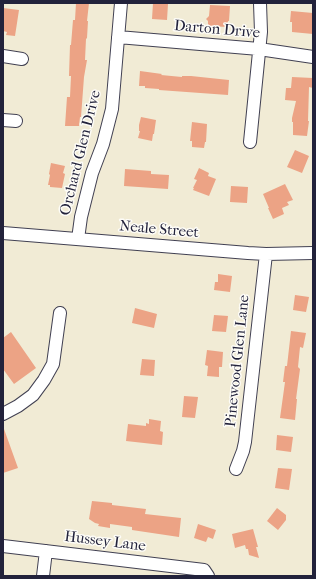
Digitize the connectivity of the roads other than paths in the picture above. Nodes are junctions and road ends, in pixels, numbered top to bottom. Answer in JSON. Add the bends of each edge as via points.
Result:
{"nodes":[{"id":1,"x":121,"y":3,"type":"edge"},
{"id":2,"x":260,"y":3,"type":"edge"},
{"id":3,"x":118,"y":37,"type":"junction"},
{"id":4,"x":259,"y":49,"type":"junction"},
{"id":5,"x":3,"y":56,"type":"edge"},
{"id":6,"x":313,"y":57,"type":"edge"},
{"id":7,"x":22,"y":59,"type":"dead end"},
{"id":8,"x":3,"y":120,"type":"edge"},
{"id":9,"x":16,"y":121,"type":"dead end"},
{"id":10,"x":250,"y":142,"type":"dead end"},
{"id":11,"x":3,"y":233,"type":"edge"},
{"id":12,"x":78,"y":239,"type":"junction"},
{"id":13,"x":313,"y":253,"type":"edge"},
{"id":14,"x":266,"y":254,"type":"junction"},
{"id":15,"x":60,"y":313,"type":"dead end"},
{"id":16,"x":3,"y":414,"type":"edge"},
{"id":17,"x":236,"y":469,"type":"dead end"},
{"id":18,"x":3,"y":546,"type":"edge"},
{"id":19,"x":46,"y":551,"type":"junction"},
{"id":20,"x":206,"y":573,"type":"edge"},
{"id":21,"x":43,"y":576,"type":"edge"}],
"edges":[{"from":1,"to":3,"type":"street","name":"Orchard Glen Drive"},
{"from":2,"to":4,"type":"street"},
{"from":3,"to":4,"type":"street","name":"Darton Drive"},
{"from":3,"to":12,"type":"street","name":"Orchard Glen Drive","via":[[112,109],[92,173]]},
{"from":4,"to":6,"type":"street","name":"Darton Drive"},
{"from":4,"to":10,"type":"street"},
{"from":5,"to":7,"type":"street"},
{"from":8,"to":9,"type":"street"},
{"from":11,"to":12,"type":"street","name":"Neale Street"},
{"from":12,"to":14,"type":"street","name":"Neale Street"},
{"from":13,"to":14,"type":"street","name":"Neale Street"},
{"from":14,"to":17,"type":"street","name":"Pinewood Glen Lane","via":[[245,442]]},
{"from":15,"to":16,"type":"street","via":[[53,364],[44,380],[33,395]]},
{"from":18,"to":19,"type":"street","name":"Hussey Lane"},
{"from":19,"to":20,"type":"street","name":"Hussey Lane"},
{"from":19,"to":21,"type":"street"}]}
